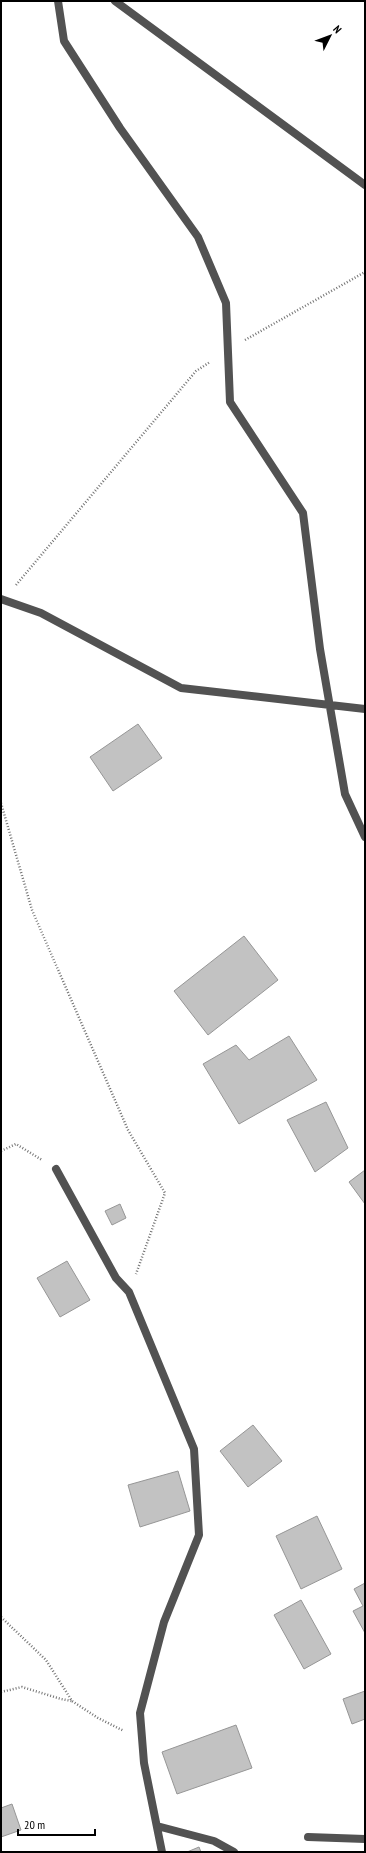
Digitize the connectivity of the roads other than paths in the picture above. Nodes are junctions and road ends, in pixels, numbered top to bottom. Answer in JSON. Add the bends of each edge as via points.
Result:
{"nodes":[{"id":1,"x":58,"y":1,"type":"edge"},
{"id":2,"x":115,"y":1,"type":"edge"},
{"id":3,"x":365,"y":185,"type":"edge"},
{"id":4,"x":2,"y":600,"type":"edge"},
{"id":5,"x":329,"y":705,"type":"junction"},
{"id":6,"x":365,"y":709,"type":"edge"},
{"id":7,"x":365,"y":837,"type":"edge"},
{"id":8,"x":56,"y":1169,"type":"road end"},
{"id":9,"x":157,"y":1826,"type":"junction"},
{"id":10,"x":308,"y":1837,"type":"dead end"},
{"id":11,"x":365,"y":1839,"type":"edge"},
{"id":12,"x":162,"y":1852,"type":"edge"},
{"id":13,"x":234,"y":1852,"type":"edge"}],
"edges":[{"from":1,"to":5,"type":"street","via":[[64,42],[120,128],[198,237],[226,303],[230,402],[303,513]]},
{"from":2,"to":3,"type":"street"},
{"from":4,"to":5,"type":"street","via":[[41,613],[181,688]]},
{"from":5,"to":6,"type":"street"},
{"from":5,"to":7,"type":"street","via":[[345,794]]},
{"from":8,"to":9,"type":"street","via":[[116,1278],[129,1292],[194,1449],[199,1535],[164,1622],[140,1713],[144,1763]]},
{"from":9,"to":12,"type":"street"},
{"from":9,"to":13,"type":"street","via":[[214,1841]]},
{"from":10,"to":11,"type":"street"}]}
